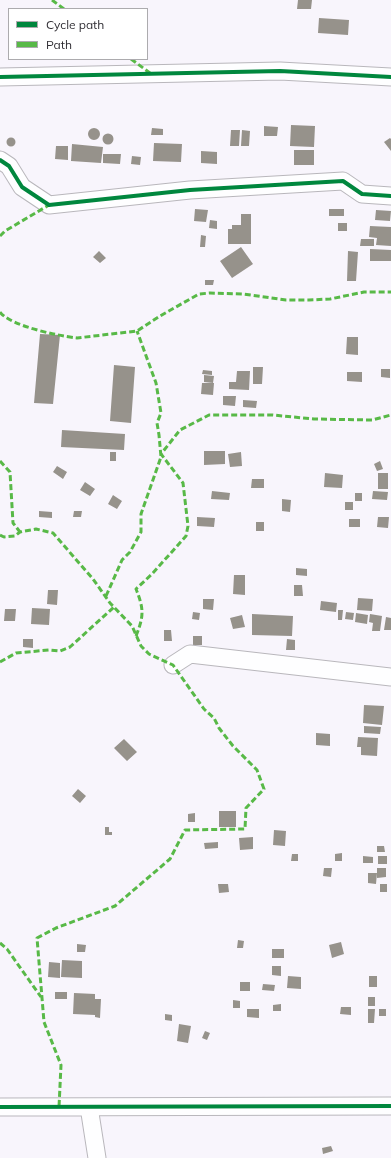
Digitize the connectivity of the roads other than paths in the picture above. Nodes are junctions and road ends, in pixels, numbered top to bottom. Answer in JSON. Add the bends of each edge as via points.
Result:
{"nodes":[{"id":1,"x":0,"y":77,"type":"edge"},
{"id":2,"x":391,"y":77,"type":"edge"},
{"id":3,"x":0,"y":160,"type":"edge"},
{"id":4,"x":391,"y":196,"type":"edge"},
{"id":5,"x":173,"y":665,"type":"dead end"},
{"id":6,"x":391,"y":677,"type":"edge"},
{"id":7,"x":391,"y":1106,"type":"edge"},
{"id":8,"x":0,"y":1107,"type":"edge"},
{"id":9,"x":89,"y":1107,"type":"junction"},
{"id":10,"x":96,"y":1158,"type":"edge"}],
"edges":[{"from":1,"to":2,"type":"street","via":[[280,71]]},
{"from":3,"to":4,"type":"street","via":[[9,166],[22,187],[49,205],[190,190],[344,181],[362,194]]},
{"from":5,"to":6,"type":"street","via":[[190,654]]},
{"from":7,"to":9,"type":"street"},
{"from":8,"to":9,"type":"street"},
{"from":9,"to":10,"type":"street"}]}
